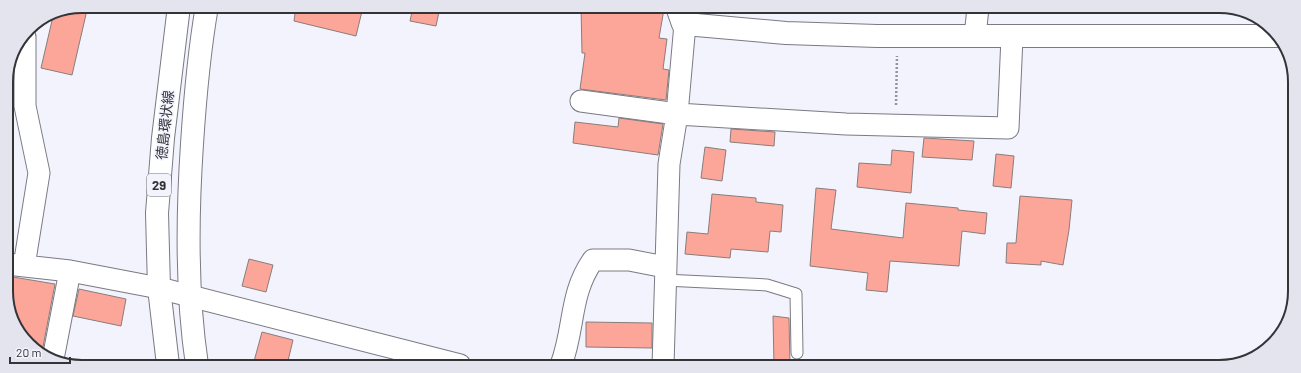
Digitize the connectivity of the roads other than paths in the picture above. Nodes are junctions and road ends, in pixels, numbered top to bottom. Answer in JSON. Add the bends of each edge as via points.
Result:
{"nodes":[{"id":1,"x":179,"y":13,"type":"edge"},
{"id":2,"x":206,"y":13,"type":"edge"},
{"id":3,"x":977,"y":13,"type":"edge"},
{"id":4,"x":681,"y":16,"type":"edge"},
{"id":5,"x":975,"y":36,"type":"junction"},
{"id":6,"x":1271,"y":36,"type":"edge"},
{"id":7,"x":1012,"y":37,"type":"junction"},
{"id":8,"x":25,"y":44,"type":"edge"},
{"id":9,"x":581,"y":101,"type":"dead end"},
{"id":10,"x":677,"y":114,"type":"junction"},
{"id":11,"x":16,"y":265,"type":"edge"},
{"id":12,"x":70,"y":271,"type":"junction"},
{"id":13,"x":665,"y":273,"type":"junction"},
{"id":14,"x":159,"y":288,"type":"junction"},
{"id":15,"x":190,"y":296,"type":"junction"},
{"id":16,"x":797,"y":353,"type":"dead end"},
{"id":17,"x":54,"y":354,"type":"edge"},
{"id":18,"x":167,"y":360,"type":"edge"},
{"id":19,"x":196,"y":360,"type":"edge"},
{"id":20,"x":440,"y":360,"type":"edge"},
{"id":21,"x":563,"y":360,"type":"edge"},
{"id":22,"x":663,"y":360,"type":"edge"}],
"edges":[{"from":1,"to":14,"type":"main road","name":"徳島環状線","number":"29","via":[[163,138],[157,213]]},
{"from":2,"to":15,"type":"main road","name":"徳島環状線","number":"29","via":[[194,107],[188,209]]},
{"from":3,"to":5,"type":"street"},
{"from":4,"to":5,"type":"main road","via":[[786,33]]},
{"from":4,"to":10,"type":"street"},
{"from":5,"to":7,"type":"main road"},
{"from":6,"to":7,"type":"main road"},
{"from":7,"to":10,"type":"street","via":[[1008,128]]},
{"from":8,"to":11,"type":"street","via":[[25,106],[39,173]]},
{"from":9,"to":10,"type":"street"},
{"from":10,"to":13,"type":"street","via":[[669,164]]},
{"from":11,"to":12,"type":"street"},
{"from":12,"to":14,"type":"street"},
{"from":12,"to":17,"type":"street"},
{"from":13,"to":16,"type":"lane","via":[[767,285],[796,294]]},
{"from":13,"to":21,"type":"street","via":[[629,260],[593,260],[577,289]]},
{"from":13,"to":22,"type":"street"},
{"from":14,"to":15,"type":"street"},
{"from":14,"to":18,"type":"main road","name":"徳島環状線","number":"29"},
{"from":15,"to":19,"type":"main road","name":"徳島環状線","number":"29"},
{"from":15,"to":20,"type":"street"}]}
